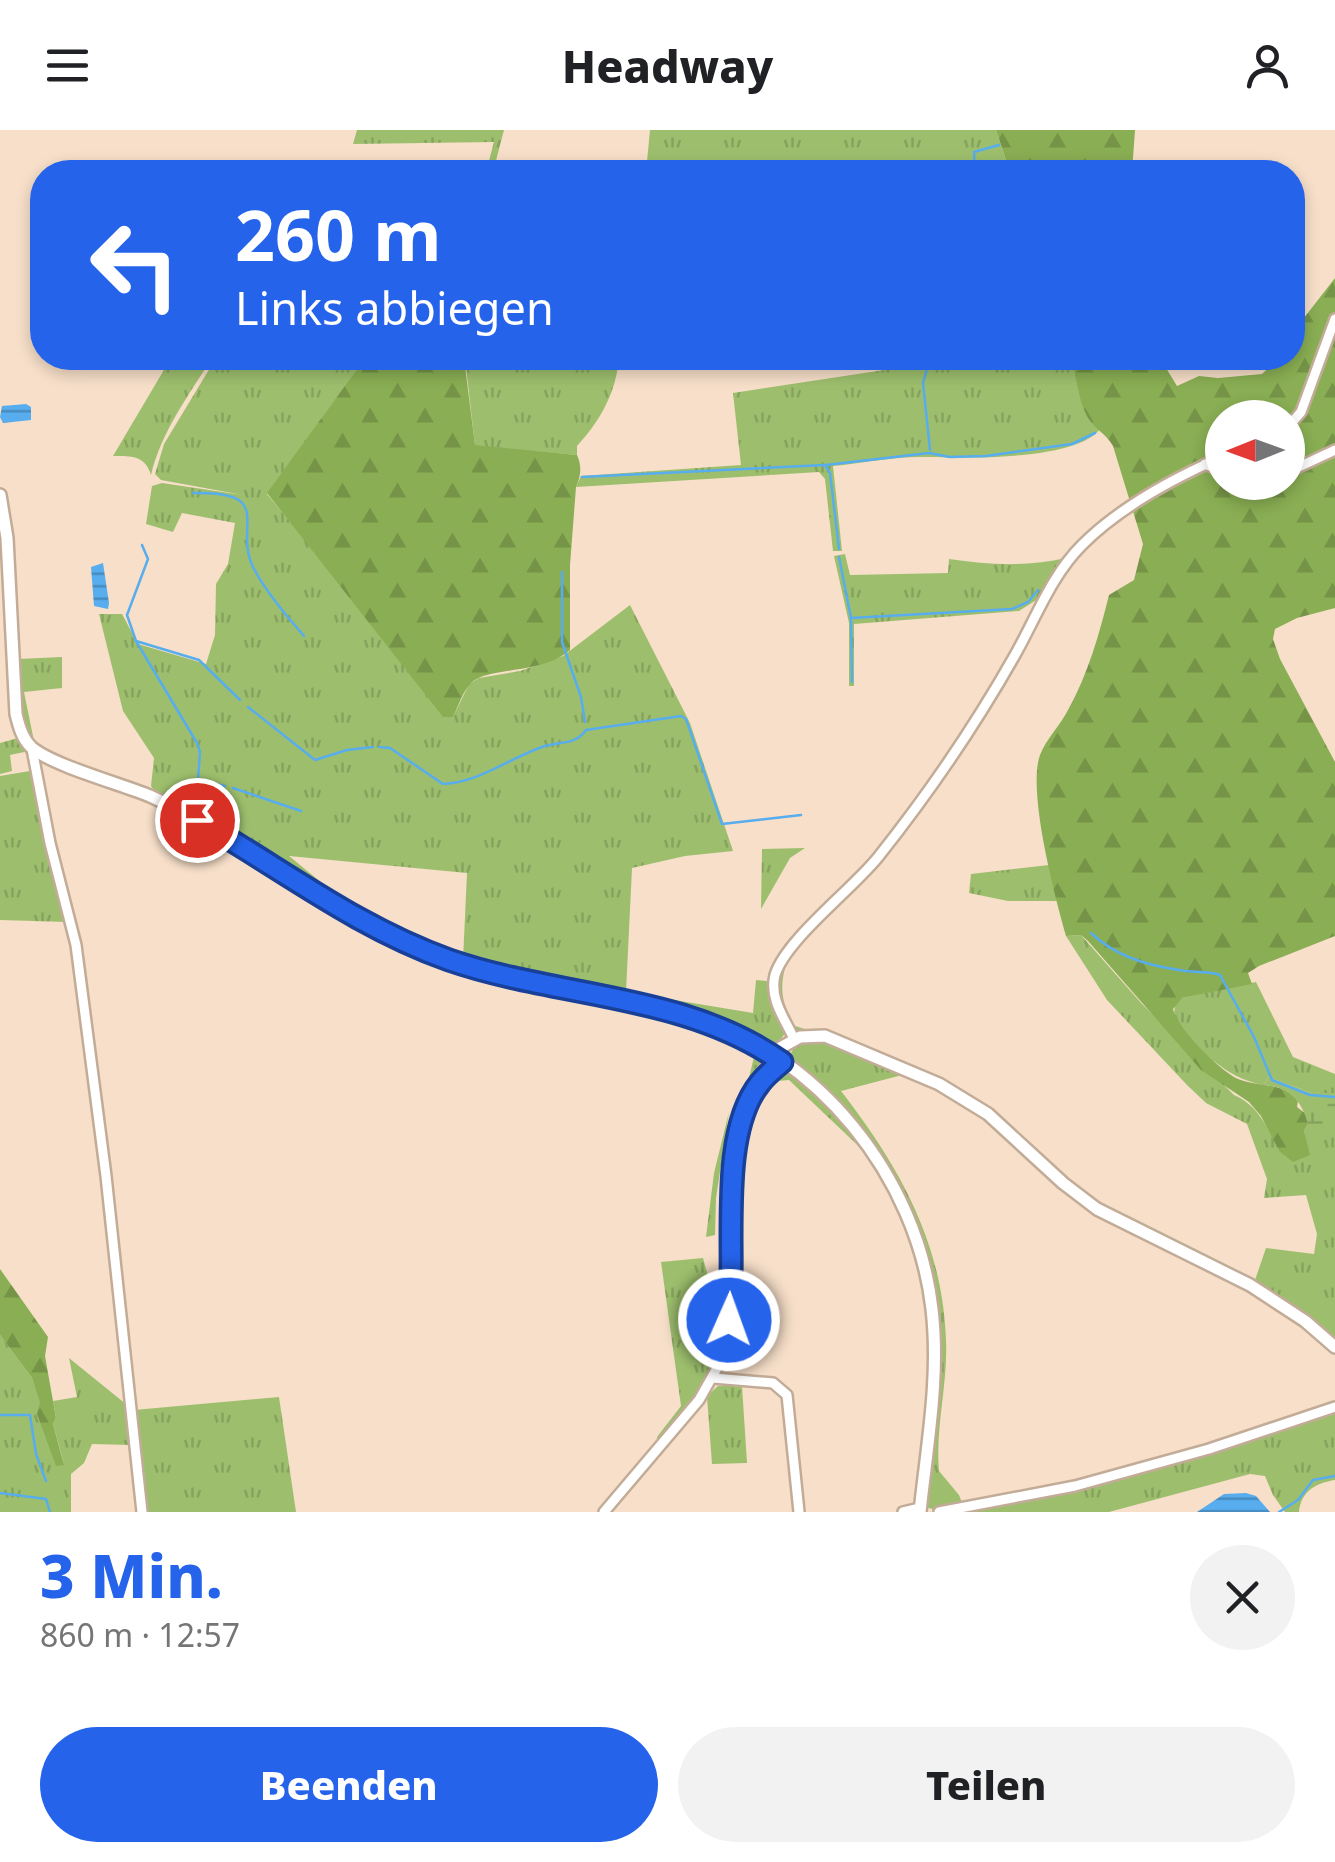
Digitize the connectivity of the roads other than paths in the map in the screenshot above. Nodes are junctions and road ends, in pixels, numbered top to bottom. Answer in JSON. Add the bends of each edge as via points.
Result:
{"nodes":[{"id":1,"x":1335,"y":319,"type":"edge"},
{"id":2,"x":1305,"y":401,"type":"edge"},
{"id":3,"x":1335,"y":450,"type":"edge"},
{"id":4,"x":1205,"y":464,"type":"edge"},
{"id":5,"x":1305,"y":464,"type":"edge"},
{"id":6,"x":0,"y":496,"type":"edge"},
{"id":7,"x":32,"y":748,"type":"junction"},
{"id":8,"x":47,"y":757,"type":"junction"},
{"id":9,"x":39,"y":770,"type":"junction"},
{"id":10,"x":794,"y":1039,"type":"junction"},
{"id":11,"x":771,"y":1053,"type":"junction"},
{"id":12,"x":782,"y":1062,"type":"junction"},
{"id":13,"x":760,"y":1083,"type":"junction"},
{"id":14,"x":1335,"y":1347,"type":"edge"},
{"id":15,"x":713,"y":1378,"type":"junction"},
{"id":16,"x":1335,"y":1407,"type":"edge"},
{"id":17,"x":920,"y":1510,"type":"edge"},
{"id":18,"x":142,"y":1512,"type":"edge"},
{"id":19,"x":604,"y":1512,"type":"edge"},
{"id":20,"x":798,"y":1512,"type":"edge"},
{"id":21,"x":903,"y":1512,"type":"edge"},
{"id":22,"x":938,"y":1512,"type":"edge"}],
"edges":[{"from":1,"to":2,"type":"street"},
{"from":3,"to":5,"type":"street"},
{"from":4,"to":10,"type":"street","via":[[1098,530],[1061,570],[992,695],[940,772],[881,854],[779,967],[774,991]]},
{"from":6,"to":7,"type":"main road","via":[[16,714]]},
{"from":7,"to":8,"type":"main road"},
{"from":7,"to":9,"type":"street"},
{"from":8,"to":9,"type":"street"},
{"from":8,"to":11,"type":"main road","via":[[182,812],[345,913],[422,949],[504,976],[691,1016]]},
{"from":9,"to":18,"type":"street","via":[[76,945]]},
{"from":10,"to":11,"type":"main road"},
{"from":10,"to":12,"type":"main road"},
{"from":10,"to":14,"type":"main road","via":[[832,1038],[960,1095],[1097,1209],[1250,1285]]},
{"from":11,"to":12,"type":"main road"},
{"from":11,"to":13,"type":"street"},
{"from":12,"to":13,"type":"street"},
{"from":12,"to":17,"type":"main road","via":[[855,1128],[892,1185],[917,1244],[932,1310],[934,1360]]},
{"from":13,"to":15,"type":"street","via":[[738,1142],[731,1304]]},
{"from":15,"to":19,"type":"street"},
{"from":15,"to":20,"type":"street","via":[[772,1383],[787,1395]]},
{"from":16,"to":22,"type":"street","via":[[1075,1486]]},
{"from":17,"to":21,"type":"street"}]}
